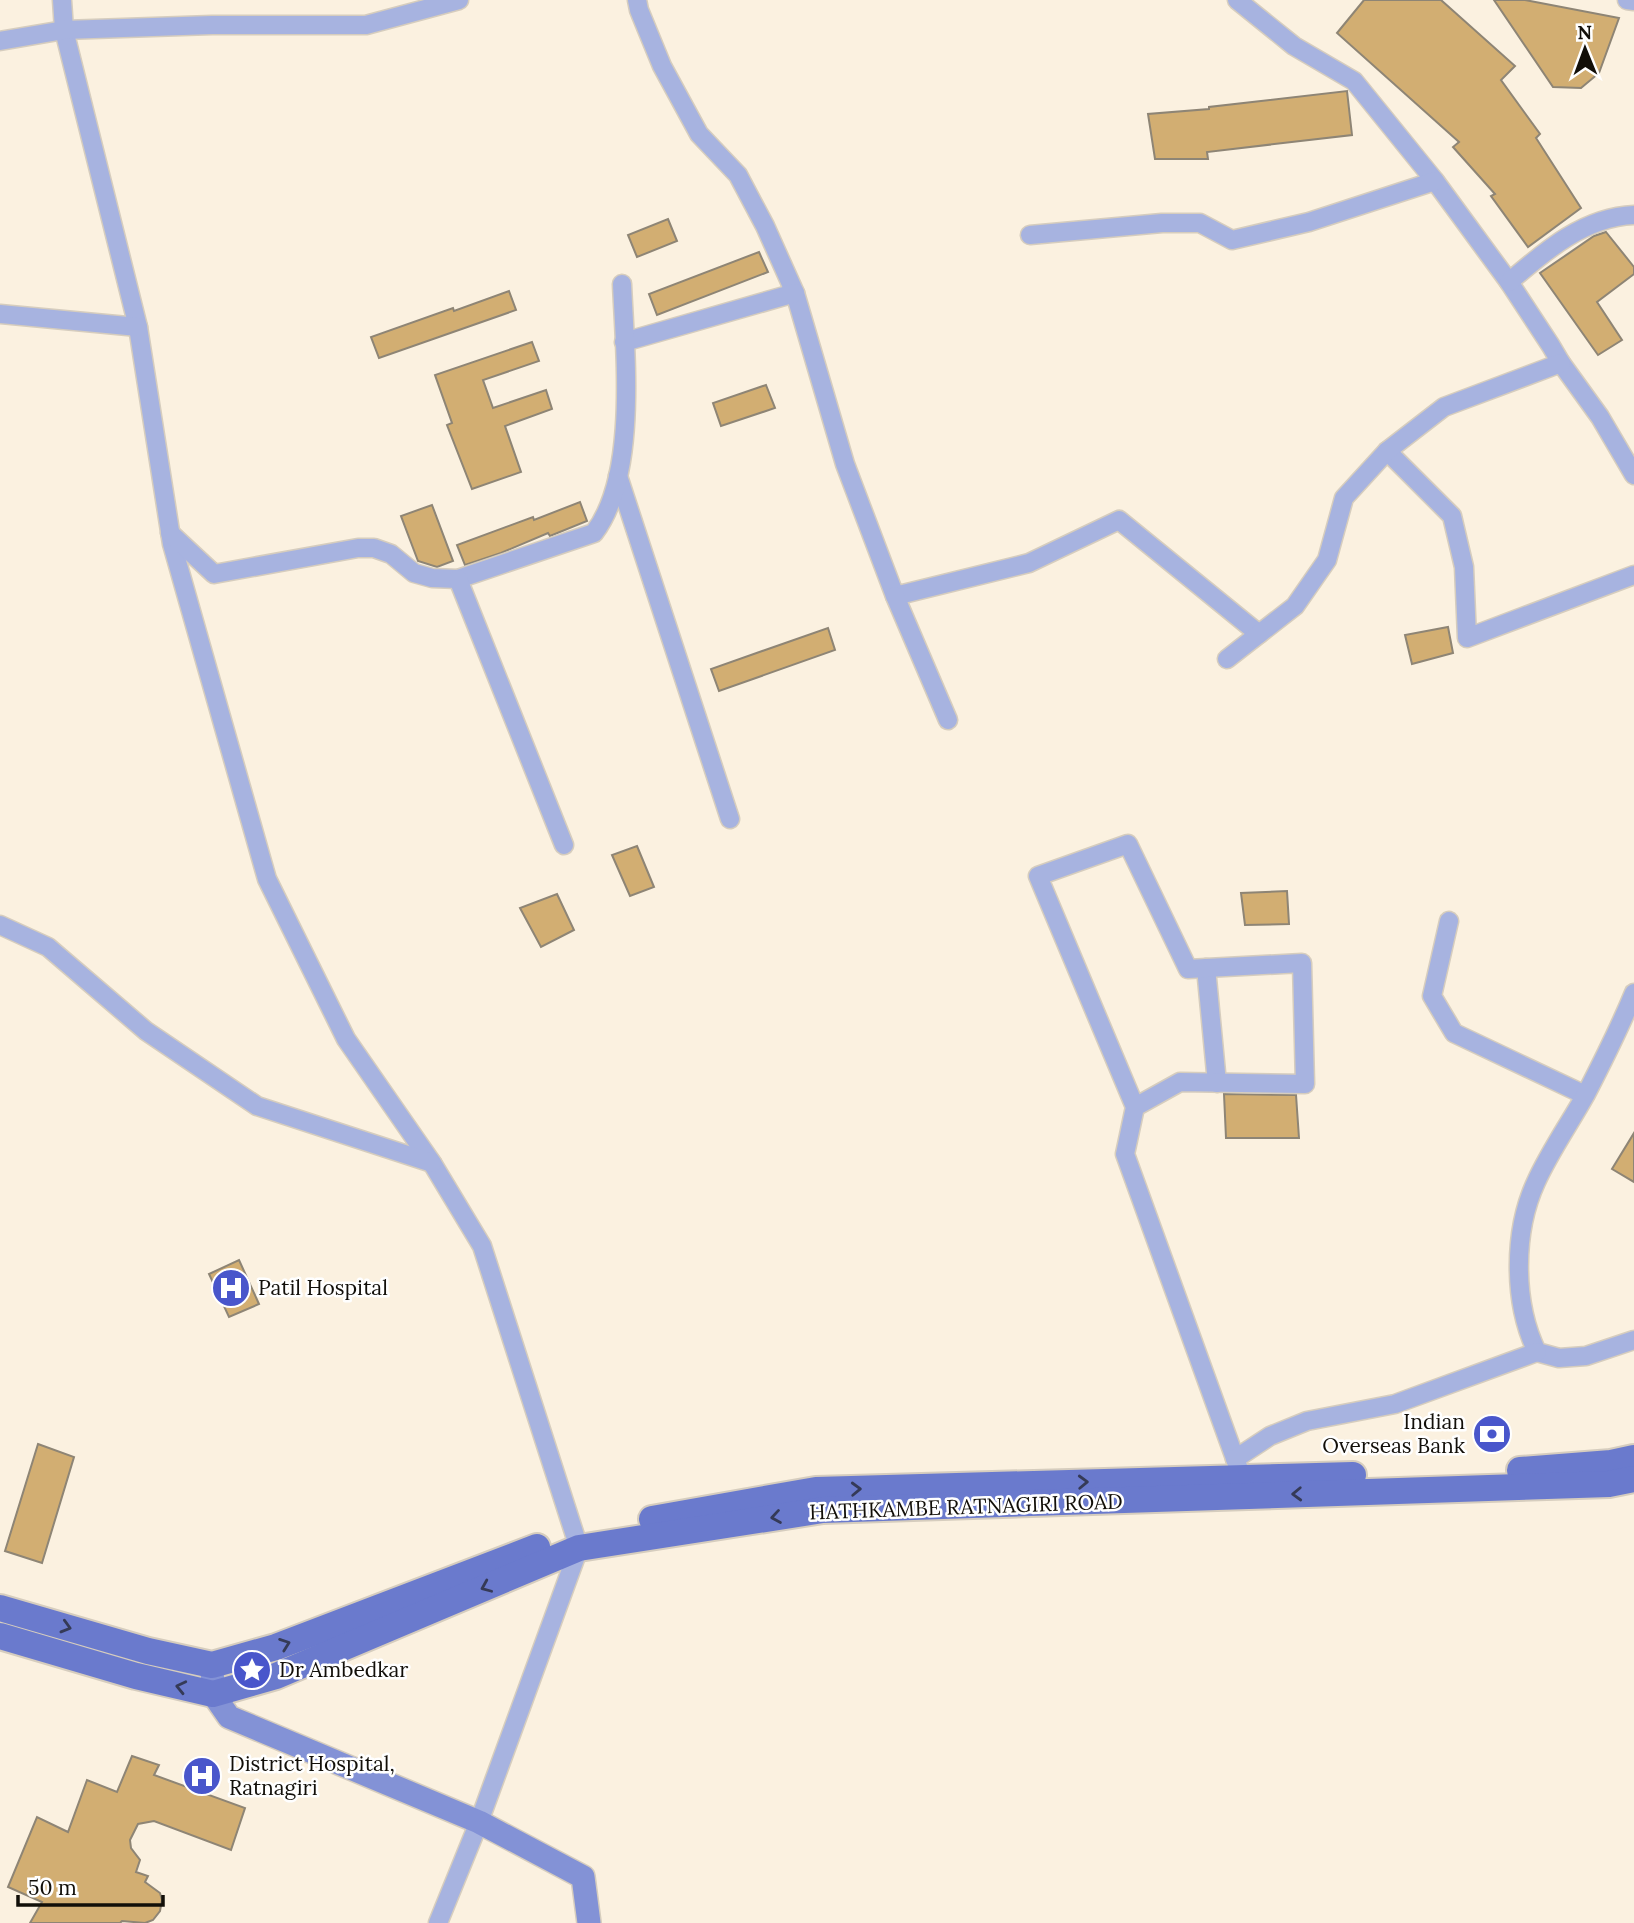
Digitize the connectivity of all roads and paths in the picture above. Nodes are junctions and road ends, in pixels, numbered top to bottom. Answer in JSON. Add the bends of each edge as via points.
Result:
{"nodes":[{"id":1,"x":62,"y":0,"type":"edge"},
{"id":2,"x":459,"y":0,"type":"edge"},
{"id":3,"x":638,"y":0,"type":"edge"},
{"id":4,"x":1237,"y":0,"type":"edge"},
{"id":5,"x":1628,"y":0,"type":"edge"},
{"id":6,"x":1634,"y":1,"type":"edge"},
{"id":7,"x":64,"y":30,"type":"junction"},
{"id":8,"x":0,"y":41,"type":"edge"},
{"id":9,"x":1434,"y":181,"type":"junction"},
{"id":10,"x":1634,"y":215,"type":"edge"},
{"id":11,"x":1030,"y":235,"type":"dead end"},
{"id":12,"x":1509,"y":282,"type":"junction"},
{"id":13,"x":622,"y":284,"type":"dead end"},
{"id":14,"x":795,"y":293,"type":"junction"},
{"id":15,"x":0,"y":314,"type":"edge"},
{"id":16,"x":138,"y":327,"type":"junction"},
{"id":17,"x":624,"y":342,"type":"junction"},
{"id":18,"x":1561,"y":363,"type":"junction"},
{"id":19,"x":1387,"y":451,"type":"junction"},
{"id":20,"x":1634,"y":475,"type":"edge"},
{"id":21,"x":618,"y":476,"type":"junction"},
{"id":22,"x":170,"y":533,"type":"junction"},
{"id":23,"x":1634,"y":575,"type":"edge"},
{"id":24,"x":458,"y":579,"type":"junction"},
{"id":25,"x":895,"y":596,"type":"junction"},
{"id":26,"x":1258,"y":634,"type":"junction"},
{"id":27,"x":1227,"y":659,"type":"dead end"},
{"id":28,"x":948,"y":720,"type":"dead end"},
{"id":29,"x":730,"y":819,"type":"dead end"},
{"id":30,"x":564,"y":845,"type":"dead end"},
{"id":31,"x":1449,"y":921,"type":"dead end"},
{"id":32,"x":0,"y":925,"type":"edge"},
{"id":33,"x":1206,"y":968,"type":"junction"},
{"id":34,"x":1634,"y":993,"type":"edge"},
{"id":35,"x":1629,"y":1020,"type":"edge"},
{"id":36,"x":1217,"y":1083,"type":"junction"},
{"id":37,"x":1585,"y":1095,"type":"junction"},
{"id":38,"x":1136,"y":1107,"type":"junction"},
{"id":39,"x":432,"y":1163,"type":"junction"},
{"id":40,"x":1634,"y":1340,"type":"edge"},
{"id":41,"x":1537,"y":1352,"type":"junction"},
{"id":42,"x":1634,"y":1458,"type":"edge"},
{"id":43,"x":1242,"y":1477,"type":"junction"},
{"id":44,"x":1634,"y":1479,"type":"edge"},
{"id":45,"x":576,"y":1540,"type":"junction"},
{"id":46,"x":0,"y":1608,"type":"edge"},
{"id":47,"x":0,"y":1636,"type":"edge"},
{"id":48,"x":212,"y":1665,"type":"junction"},
{"id":49,"x":213,"y":1694,"type":"junction"},
{"id":50,"x":479,"y":1822,"type":"junction"},
{"id":51,"x":438,"y":1923,"type":"edge"},
{"id":52,"x":589,"y":1923,"type":"edge"}],
"edges":[{"from":1,"to":7,"type":"street"},
{"from":2,"to":7,"type":"street","via":[[366,25],[212,24]]},
{"from":3,"to":14,"type":"street","via":[[662,66],[699,134],[738,175]]},
{"from":4,"to":9,"type":"street","via":[[1294,46],[1354,80]]},
{"from":5,"to":6,"type":"street"},
{"from":7,"to":8,"type":"street"},
{"from":7,"to":16,"type":"street"},
{"from":9,"to":11,"type":"street","via":[[1309,222],[1232,240],[1200,223]]},
{"from":9,"to":12,"type":"street"},
{"from":10,"to":12,"type":"street","via":[[1586,225]]},
{"from":12,"to":18,"type":"street"},
{"from":13,"to":17,"type":"street"},
{"from":14,"to":17,"type":"street"},
{"from":14,"to":25,"type":"street","via":[[845,464]]},
{"from":15,"to":16,"type":"street"},
{"from":16,"to":22,"type":"street"},
{"from":17,"to":21,"type":"street","via":[[626,405]]},
{"from":18,"to":19,"type":"street","via":[[1444,407]]},
{"from":18,"to":20,"type":"street","via":[[1600,416]]},
{"from":19,"to":23,"type":"street","via":[[1452,516],[1464,567],[1467,638]]},
{"from":19,"to":26,"type":"street","via":[[1344,498],[1326,560],[1295,606]]},
{"from":21,"to":24,"type":"street","via":[[603,521],[594,533]]},
{"from":21,"to":29,"type":"street"},
{"from":22,"to":24,"type":"street","via":[[214,574],[374,548],[391,554],[414,573]]},
{"from":22,"to":39,"type":"street","via":[[267,879],[346,1039]]},
{"from":24,"to":30,"type":"street"},
{"from":25,"to":26,"type":"street","via":[[1029,563],[1119,520]]},
{"from":25,"to":28,"type":"street"},
{"from":26,"to":27,"type":"street"},
{"from":31,"to":37,"type":"street","via":[[1432,996],[1454,1033]]},
{"from":32,"to":39,"type":"street","via":[[48,947],[146,1031],[257,1106]]},
{"from":33,"to":36,"type":"street"},
{"from":33,"to":36,"type":"street","via":[[1301,963],[1305,1084]]},
{"from":33,"to":38,"type":"street","via":[[1188,969],[1128,844],[1038,876]]},
{"from":34,"to":35,"type":"street"},
{"from":35,"to":37,"type":"street"},
{"from":36,"to":38,"type":"street","via":[[1180,1082]]},
{"from":37,"to":41,"type":"street","via":[[1535,1183],[1520,1230],[1519,1283]]},
{"from":38,"to":43,"type":"street","via":[[1125,1154]]},
{"from":39,"to":45,"type":"street","via":[[482,1246]]},
{"from":40,"to":41,"type":"street","via":[[1586,1356],[1559,1358]]},
{"from":41,"to":43,"type":"street","via":[[1395,1404],[1307,1421],[1270,1436]]},
{"from":42,"to":43,"type":"main road","via":[[1493,1473]]},
{"from":44,"to":43,"type":"main road","name":"HATHKAMBE RATNAGIRI ROAD","one_way":true,"via":[[1609,1484]]},
{"from":43,"to":45,"type":"main road","name":"HATHKAMBE RATNAGIRI ROAD","via":[[823,1510]]},
{"from":48,"to":45,"type":"main road","one_way":true,"via":[[276,1647]]},
{"from":45,"to":49,"type":"main road","name":"HATHKAMBE RATNAGIRI ROAD","one_way":true,"via":[[276,1676]]},
{"from":45,"to":50,"type":"street"},
{"from":46,"to":48,"type":"main road","one_way":true},
{"from":49,"to":47,"type":"main road","name":"HATHKAMBE RATNAGIRI ROAD","one_way":true},
{"from":48,"to":49,"type":"street"},
{"from":49,"to":50,"type":"street","via":[[229,1717]]},
{"from":50,"to":51,"type":"street"},
{"from":50,"to":52,"type":"street","via":[[583,1877]]}]}
